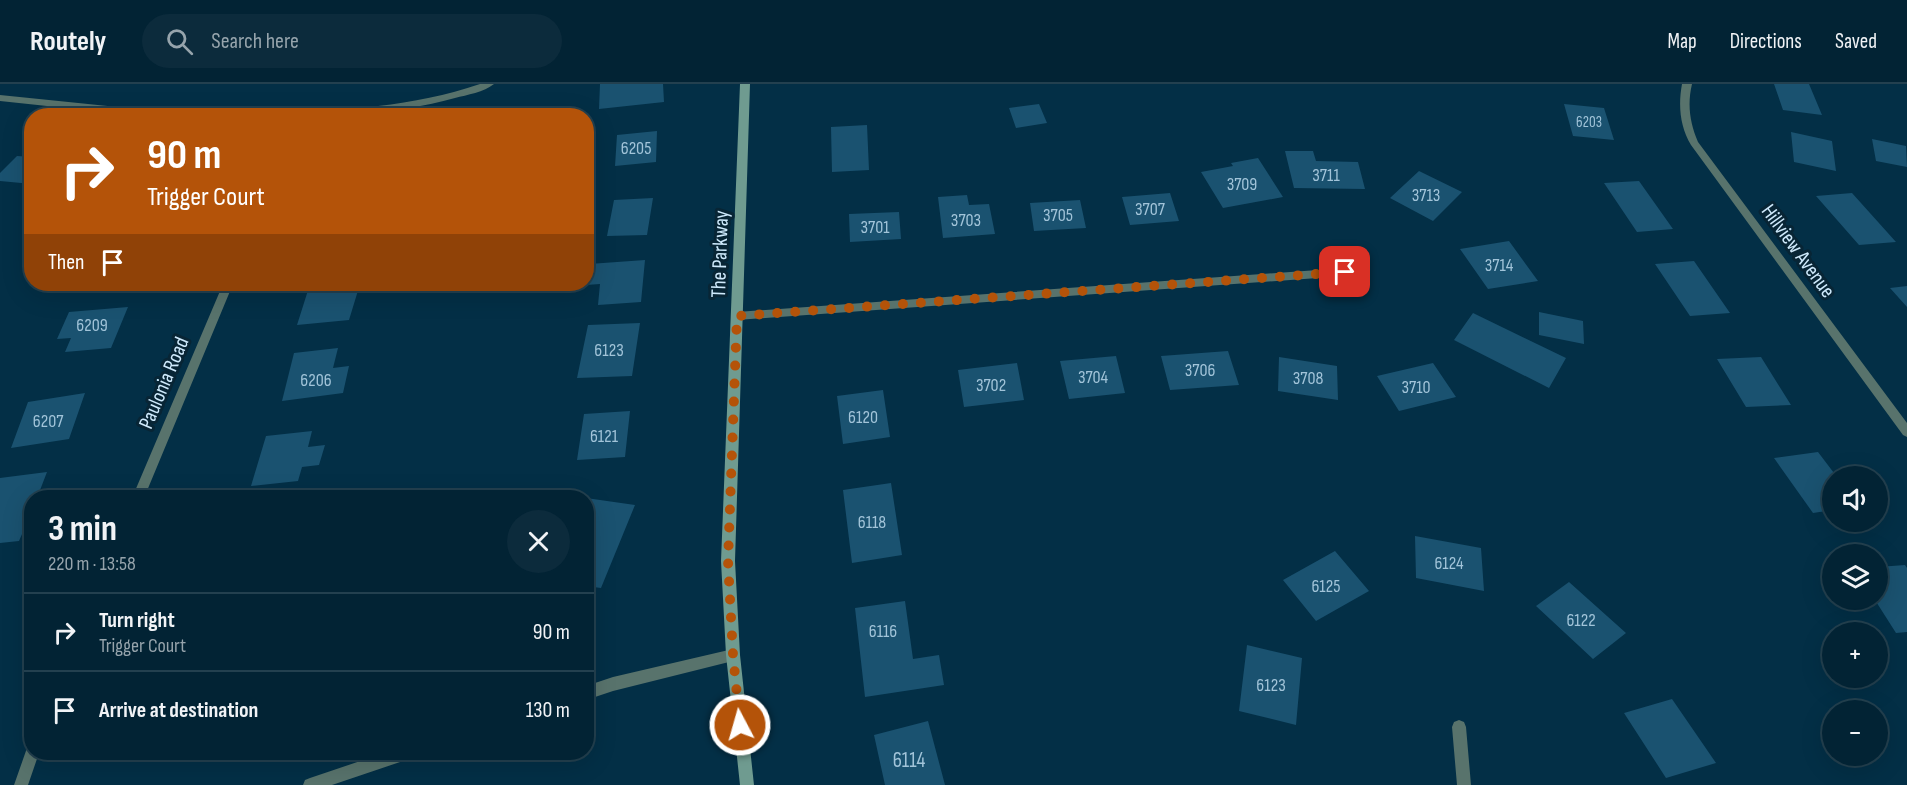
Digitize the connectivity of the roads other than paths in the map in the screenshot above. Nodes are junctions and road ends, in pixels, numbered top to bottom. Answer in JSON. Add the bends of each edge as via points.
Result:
{"nodes":[{"id":1,"x":489,"y":84,"type":"edge"},
{"id":2,"x":745,"y":84,"type":"edge"},
{"id":3,"x":1687,"y":84,"type":"edge"},
{"id":4,"x":0,"y":98,"type":"edge"},
{"id":5,"x":98,"y":108,"type":"edge"},
{"id":6,"x":373,"y":108,"type":"edge"},
{"id":7,"x":1345,"y":272,"type":"dead end"},
{"id":8,"x":225,"y":291,"type":"edge"},
{"id":9,"x":737,"y":316,"type":"junction"},
{"id":10,"x":1907,"y":432,"type":"edge"},
{"id":11,"x":141,"y":490,"type":"edge"},
{"id":12,"x":733,"y":655,"type":"junction"},
{"id":13,"x":594,"y":690,"type":"edge"},
{"id":14,"x":1459,"y":727,"type":"dead end"},
{"id":15,"x":30,"y":760,"type":"edge"},
{"id":16,"x":385,"y":760,"type":"edge"},
{"id":17,"x":21,"y":785,"type":"edge"},
{"id":18,"x":310,"y":785,"type":"edge"},
{"id":19,"x":747,"y":785,"type":"edge"},
{"id":20,"x":1464,"y":785,"type":"edge"}],
"edges":[{"from":1,"to":6,"type":"street","via":[[405,105]]},
{"from":2,"to":9,"type":"street","name":"The Parkway"},
{"from":3,"to":10,"type":"street","name":"Hillview Avenue","via":[[1683,114],[1694,143]]},
{"from":4,"to":5,"type":"street"},
{"from":7,"to":9,"type":"street"},
{"from":8,"to":11,"type":"street","name":"Paulonia Road"},
{"from":9,"to":12,"type":"street","name":"The Parkway","via":[[728,561]]},
{"from":12,"to":13,"type":"street"},
{"from":12,"to":19,"type":"street","name":"The Parkway"},
{"from":14,"to":20,"type":"street"},
{"from":15,"to":17,"type":"street"},
{"from":16,"to":18,"type":"street"}]}
